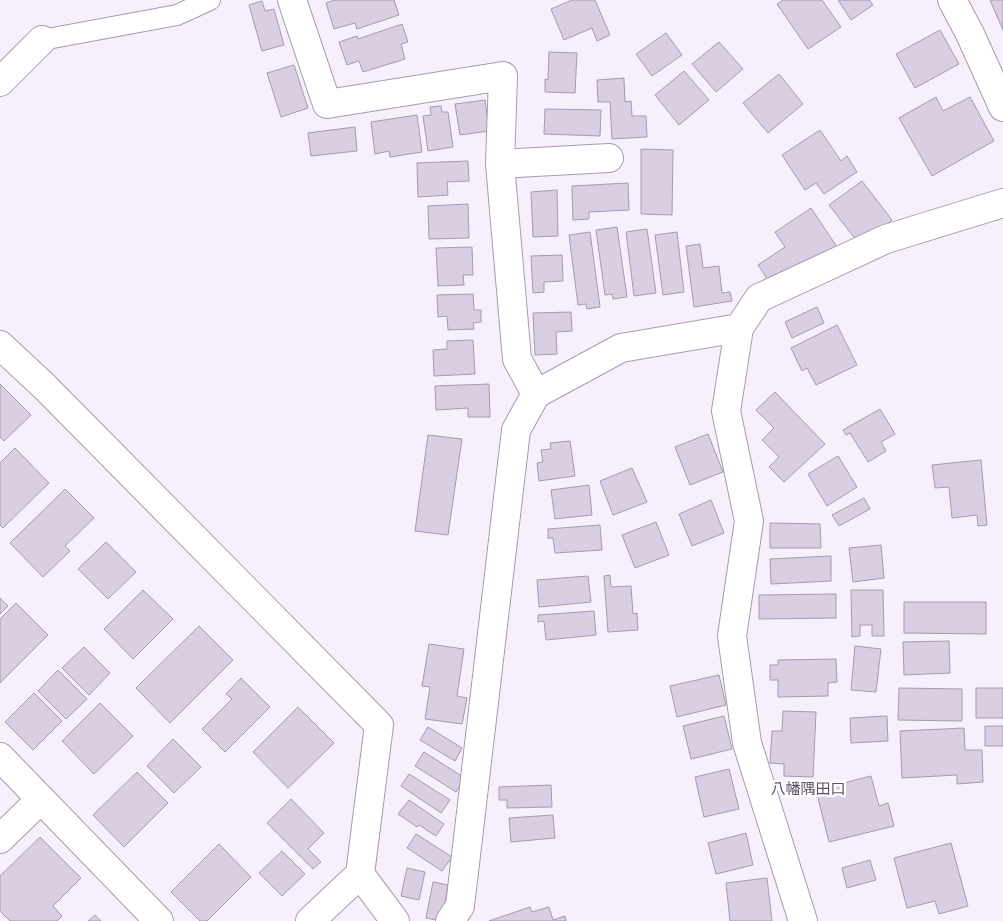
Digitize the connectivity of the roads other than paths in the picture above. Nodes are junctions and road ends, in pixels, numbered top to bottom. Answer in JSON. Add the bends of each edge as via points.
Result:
{"nodes":[{"id":1,"x":210,"y":0,"type":"edge"},
{"id":2,"x":292,"y":0,"type":"edge"},
{"id":3,"x":952,"y":0,"type":"edge"},
{"id":4,"x":42,"y":40,"type":"joint"},
{"id":5,"x":0,"y":82,"type":"edge"},
{"id":6,"x":1003,"y":108,"type":"edge"},
{"id":7,"x":608,"y":158,"type":"dead end"},
{"id":8,"x":500,"y":164,"type":"junction"},
{"id":9,"x":1003,"y":203,"type":"edge"},
{"id":10,"x":739,"y":328,"type":"junction"},
{"id":11,"x":0,"y":345,"type":"edge"},
{"id":12,"x":536,"y":394,"type":"junction"},
{"id":13,"x":0,"y":757,"type":"edge"},
{"id":14,"x":41,"y":799,"type":"junction"},
{"id":15,"x":0,"y":839,"type":"edge"},
{"id":16,"x":360,"y":874,"type":"junction"},
{"id":17,"x":159,"y":921,"type":"edge"},
{"id":18,"x":310,"y":921,"type":"edge"},
{"id":19,"x":396,"y":921,"type":"edge"},
{"id":20,"x":450,"y":921,"type":"edge"},
{"id":21,"x":803,"y":921,"type":"edge"}],
"edges":[{"from":1,"to":4,"type":"lane","via":[[178,15]]},
{"from":2,"to":8,"type":"street","via":[[327,104],[503,76]]},
{"from":3,"to":6,"type":"street"},
{"from":4,"to":5,"type":"street"},
{"from":7,"to":8,"type":"street"},
{"from":8,"to":12,"type":"street","via":[[517,359]]},
{"from":9,"to":10,"type":"street","via":[[886,240],[759,298]]},
{"from":10,"to":12,"type":"street","via":[[621,348]]},
{"from":10,"to":21,"type":"street","via":[[726,411],[749,521],[732,636],[747,743]]},
{"from":11,"to":16,"type":"street","via":[[379,726]]},
{"from":12,"to":20,"type":"street","via":[[516,430],[460,906]]},
{"from":13,"to":14,"type":"street"},
{"from":14,"to":15,"type":"street"},
{"from":14,"to":17,"type":"street"},
{"from":16,"to":18,"type":"street"},
{"from":16,"to":19,"type":"street"}]}
